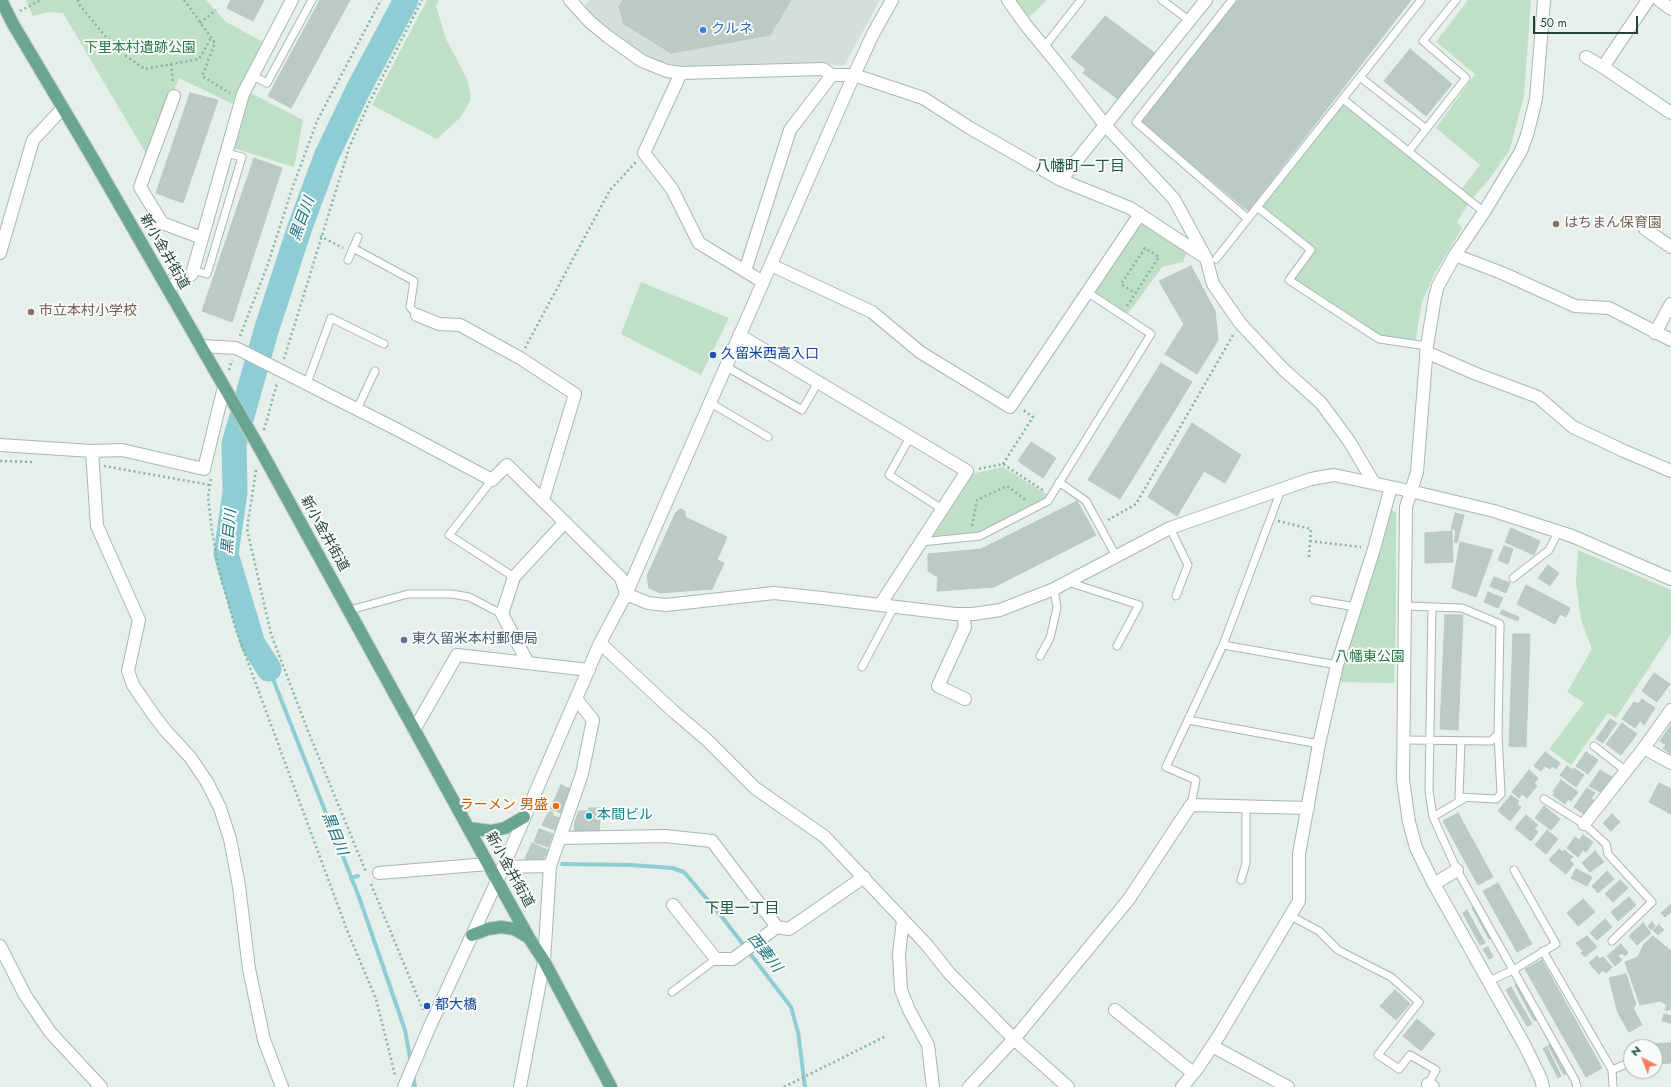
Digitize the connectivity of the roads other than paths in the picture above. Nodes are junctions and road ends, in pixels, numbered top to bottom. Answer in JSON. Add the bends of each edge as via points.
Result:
{"nodes":[{"id":1,"x":292,"y":0,"type":"edge"},
{"id":2,"x":312,"y":0,"type":"edge"},
{"id":3,"x":570,"y":0,"type":"edge"},
{"id":4,"x":892,"y":0,"type":"edge"},
{"id":5,"x":1008,"y":0,"type":"edge"},
{"id":6,"x":1081,"y":0,"type":"edge"},
{"id":7,"x":1162,"y":0,"type":"edge"},
{"id":8,"x":1206,"y":0,"type":"edge"},
{"id":9,"x":1232,"y":0,"type":"edge"},
{"id":10,"x":1421,"y":0,"type":"edge"},
{"id":11,"x":1456,"y":0,"type":"edge"},
{"id":12,"x":1544,"y":0,"type":"edge"},
{"id":13,"x":1648,"y":0,"type":"edge"},
{"id":14,"x":1659,"y":0,"type":"edge"},
{"id":15,"x":1671,"y":9,"type":"edge"},
{"id":16,"x":4,"y":10,"type":"edge"},
{"id":17,"x":1190,"y":21,"type":"junction"},
{"id":18,"x":1044,"y":47,"type":"junction"},
{"id":19,"x":1586,"y":58,"type":"dead end"},
{"id":20,"x":1603,"y":67,"type":"junction"},
{"id":21,"x":681,"y":73,"type":"junction"},
{"id":22,"x":832,"y":75,"type":"junction"},
{"id":23,"x":854,"y":75,"type":"junction"},
{"id":24,"x":253,"y":76,"type":"junction"},
{"id":25,"x":1360,"y":77,"type":"junction"},
{"id":26,"x":174,"y":96,"type":"dead end"},
{"id":27,"x":1343,"y":99,"type":"junction"},
{"id":28,"x":63,"y":108,"type":"junction"},
{"id":29,"x":1671,"y":113,"type":"edge"},
{"id":30,"x":1105,"y":125,"type":"junction"},
{"id":31,"x":1425,"y":128,"type":"junction"},
{"id":32,"x":1409,"y":151,"type":"junction"},
{"id":33,"x":226,"y":153,"type":"junction"},
{"id":34,"x":1061,"y":180,"type":"junction"},
{"id":35,"x":1258,"y":207,"type":"junction"},
{"id":36,"x":1484,"y":212,"type":"junction"},
{"id":37,"x":1140,"y":214,"type":"junction"},
{"id":38,"x":1248,"y":219,"type":"junction"},
{"id":39,"x":1645,"y":229,"type":"dead end"},
{"id":40,"x":358,"y":237,"type":"dead end"},
{"id":41,"x":202,"y":238,"type":"junction"},
{"id":42,"x":1671,"y":246,"type":"edge"},
{"id":43,"x":352,"y":250,"type":"junction"},
{"id":44,"x":0,"y":252,"type":"edge"},
{"id":45,"x":1455,"y":255,"type":"junction"},
{"id":46,"x":1211,"y":259,"type":"junction"},
{"id":47,"x":348,"y":260,"type":"dead end"},
{"id":48,"x":771,"y":265,"type":"junction"},
{"id":49,"x":193,"y":270,"type":"junction"},
{"id":50,"x":745,"y":271,"type":"junction"},
{"id":51,"x":763,"y":282,"type":"junction"},
{"id":52,"x":168,"y":288,"type":"junction"},
{"id":53,"x":1087,"y":292,"type":"junction"},
{"id":54,"x":1671,"y":304,"type":"edge"},
{"id":55,"x":417,"y":315,"type":"joint"},
{"id":56,"x":1655,"y":333,"type":"junction"},
{"id":57,"x":739,"y":335,"type":"junction"},
{"id":58,"x":1671,"y":340,"type":"edge"},
{"id":59,"x":384,"y":344,"type":"dead end"},
{"id":60,"x":201,"y":346,"type":"junction"},
{"id":61,"x":1427,"y":349,"type":"junction"},
{"id":62,"x":725,"y":366,"type":"junction"},
{"id":63,"x":375,"y":371,"type":"dead end"},
{"id":64,"x":818,"y":382,"type":"junction"},
{"id":65,"x":307,"y":383,"type":"junction"},
{"id":66,"x":224,"y":387,"type":"junction"},
{"id":67,"x":709,"y":402,"type":"junction"},
{"id":68,"x":357,"y":409,"type":"junction"},
{"id":69,"x":768,"y":437,"type":"dead end"},
{"id":70,"x":910,"y":437,"type":"junction"},
{"id":71,"x":0,"y":444,"type":"edge"},
{"id":72,"x":92,"y":451,"type":"junction"},
{"id":73,"x":1671,"y":471,"type":"edge"},
{"id":74,"x":492,"y":480,"type":"junction"},
{"id":75,"x":1059,"y":482,"type":"junction"},
{"id":76,"x":1374,"y":483,"type":"junction"},
{"id":77,"x":1391,"y":487,"type":"junction"},
{"id":78,"x":1281,"y":490,"type":"junction"},
{"id":79,"x":1410,"y":490,"type":"junction"},
{"id":80,"x":543,"y":500,"type":"junction"},
{"id":81,"x":942,"y":509,"type":"junction"},
{"id":82,"x":565,"y":522,"type":"junction"},
{"id":83,"x":1170,"y":528,"type":"junction"},
{"id":84,"x":1558,"y":532,"type":"junction"},
{"id":85,"x":921,"y":542,"type":"junction"},
{"id":86,"x":1116,"y":556,"type":"junction"},
{"id":87,"x":514,"y":577,"type":"junction"},
{"id":88,"x":1513,"y":578,"type":"dead end"},
{"id":89,"x":1671,"y":579,"type":"edge"},
{"id":90,"x":1068,"y":582,"type":"junction"},
{"id":91,"x":1054,"y":589,"type":"junction"},
{"id":92,"x":626,"y":594,"type":"junction"},
{"id":93,"x":1176,"y":596,"type":"dead end"},
{"id":94,"x":1314,"y":600,"type":"dead end"},
{"id":95,"x":880,"y":605,"type":"junction"},
{"id":96,"x":1356,"y":606,"type":"junction"},
{"id":97,"x":1405,"y":606,"type":"junction"},
{"id":98,"x":1432,"y":606,"type":"junction"},
{"id":99,"x":894,"y":607,"type":"junction"},
{"id":100,"x":350,"y":610,"type":"junction"},
{"id":101,"x":502,"y":614,"type":"junction"},
{"id":102,"x":963,"y":615,"type":"junction"},
{"id":103,"x":600,"y":643,"type":"junction"},
{"id":104,"x":1224,"y":645,"type":"junction"},
{"id":105,"x":1117,"y":646,"type":"dead end"},
{"id":106,"x":1040,"y":656,"type":"dead end"},
{"id":107,"x":528,"y":663,"type":"junction"},
{"id":108,"x":1337,"y":665,"type":"junction"},
{"id":109,"x":862,"y":667,"type":"dead end"},
{"id":110,"x":589,"y":670,"type":"junction"},
{"id":111,"x":965,"y":699,"type":"dead end"},
{"id":112,"x":577,"y":700,"type":"junction"},
{"id":113,"x":1671,"y":710,"type":"edge"},
{"id":114,"x":1188,"y":720,"type":"junction"},
{"id":115,"x":414,"y":730,"type":"junction"},
{"id":116,"x":1498,"y":734,"type":"junction"},
{"id":117,"x":1403,"y":740,"type":"junction"},
{"id":118,"x":1430,"y":740,"type":"junction"},
{"id":119,"x":1462,"y":741,"type":"junction"},
{"id":120,"x":1319,"y":744,"type":"junction"},
{"id":121,"x":1594,"y":746,"type":"dead end"},
{"id":122,"x":1644,"y":748,"type":"junction"},
{"id":123,"x":1671,"y":763,"type":"edge"},
{"id":124,"x":1626,"y":770,"type":"junction"},
{"id":125,"x":1465,"y":798,"type":"junction"},
{"id":126,"x":1544,"y":799,"type":"dead end"},
{"id":127,"x":1191,"y":804,"type":"junction"},
{"id":128,"x":1246,"y":806,"type":"junction"},
{"id":129,"x":1308,"y":808,"type":"junction"},
{"id":130,"x":524,"y":817,"type":"junction"},
{"id":131,"x":1433,"y":817,"type":"junction"},
{"id":132,"x":1584,"y":824,"type":"junction"},
{"id":133,"x":468,"y":828,"type":"junction"},
{"id":134,"x":560,"y":838,"type":"junction"},
{"id":135,"x":488,"y":864,"type":"junction"},
{"id":136,"x":550,"y":866,"type":"junction"},
{"id":137,"x":503,"y":867,"type":"junction"},
{"id":138,"x":1457,"y":870,"type":"junction"},
{"id":139,"x":1514,"y":870,"type":"dead end"},
{"id":140,"x":379,"y":873,"type":"dead end"},
{"id":141,"x":864,"y":877,"type":"junction"},
{"id":142,"x":1241,"y":880,"type":"dead end"},
{"id":143,"x":497,"y":881,"type":"junction"},
{"id":144,"x":1434,"y":884,"type":"junction"},
{"id":145,"x":673,"y":905,"type":"dead end"},
{"id":146,"x":1291,"y":916,"type":"junction"},
{"id":147,"x":903,"y":920,"type":"junction"},
{"id":148,"x":777,"y":927,"type":"junction"},
{"id":149,"x":472,"y":935,"type":"junction"},
{"id":150,"x":529,"y":938,"type":"junction"},
{"id":151,"x":1612,"y":941,"type":"dead end"},
{"id":152,"x":0,"y":946,"type":"edge"},
{"id":153,"x":1544,"y":951,"type":"junction"},
{"id":154,"x":716,"y":959,"type":"junction"},
{"id":155,"x":544,"y":961,"type":"junction"},
{"id":156,"x":1513,"y":970,"type":"junction"},
{"id":157,"x":1489,"y":981,"type":"junction"},
{"id":158,"x":672,"y":992,"type":"dead end"},
{"id":159,"x":1116,"y":1010,"type":"dead end"},
{"id":160,"x":1014,"y":1039,"type":"junction"},
{"id":161,"x":1212,"y":1046,"type":"junction"},
{"id":162,"x":1623,"y":1065,"type":"edge"},
{"id":163,"x":1612,"y":1070,"type":"junction"},
{"id":164,"x":1193,"y":1073,"type":"junction"},
{"id":165,"x":1431,"y":1086,"type":"edge"},
{"id":166,"x":101,"y":1087,"type":"edge"},
{"id":167,"x":282,"y":1087,"type":"edge"},
{"id":168,"x":404,"y":1087,"type":"edge"},
{"id":169,"x":520,"y":1087,"type":"edge"},
{"id":170,"x":611,"y":1087,"type":"edge"},
{"id":171,"x":933,"y":1087,"type":"edge"},
{"id":172,"x":969,"y":1087,"type":"edge"},
{"id":173,"x":1068,"y":1087,"type":"edge"},
{"id":174,"x":1182,"y":1087,"type":"edge"},
{"id":175,"x":1288,"y":1087,"type":"edge"},
{"id":176,"x":1543,"y":1087,"type":"edge"},
{"id":177,"x":1577,"y":1087,"type":"edge"},
{"id":178,"x":1613,"y":1087,"type":"edge"}],
"edges":[{"from":1,"to":24,"type":"street"},
{"from":2,"to":24,"type":"lane","via":[[267,83]]},
{"from":3,"to":21,"type":"street","via":[[589,22],[642,61],[667,71]]},
{"from":4,"to":23,"type":"street"},
{"from":5,"to":18,"type":"street"},
{"from":6,"to":18,"type":"lane"},
{"from":7,"to":17,"type":"lane"},
{"from":8,"to":17,"type":"street"},
{"from":9,"to":38,"type":"lane","via":[[1136,122]]},
{"from":10,"to":25,"type":"lane"},
{"from":11,"to":31,"type":"lane","via":[[1423,41],[1466,78]]},
{"from":12,"to":36,"type":"street","via":[[1536,99],[1527,135],[1521,151]]},
{"from":13,"to":20,"type":"street"},
{"from":14,"to":15,"type":"street"},
{"from":16,"to":28,"type":"main road","name":"新小金井街道"},
{"from":17,"to":30,"type":"street"},
{"from":18,"to":30,"type":"street"},
{"from":19,"to":20,"type":"street"},
{"from":20,"to":29,"type":"street"},
{"from":21,"to":22,"type":"street","via":[[823,69]]},
{"from":21,"to":50,"type":"street","via":[[644,153],[672,189],[699,243]]},
{"from":22,"to":23,"type":"street"},
{"from":22,"to":50,"type":"street","via":[[790,130]]},
{"from":23,"to":34,"type":"street","via":[[923,98]]},
{"from":23,"to":48,"type":"street"},
{"from":24,"to":33,"type":"street","via":[[241,100]]},
{"from":25,"to":27,"type":"lane"},
{"from":25,"to":31,"type":"lane"},
{"from":26,"to":41,"type":"street","via":[[140,187],[162,223]]},
{"from":27,"to":32,"type":"lane"},
{"from":27,"to":35,"type":"lane"},
{"from":28,"to":44,"type":"street","via":[[33,140]]},
{"from":28,"to":52,"type":"main road","name":"新小金井街道"},
{"from":30,"to":34,"type":"street"},
{"from":30,"to":46,"type":"street","via":[[1174,199]]},
{"from":31,"to":32,"type":"lane"},
{"from":32,"to":36,"type":"lane"},
{"from":33,"to":41,"type":"street"},
{"from":33,"to":49,"type":"lane","via":[[242,157],[207,274]]},
{"from":34,"to":37,"type":"street"},
{"from":35,"to":38,"type":"lane"},
{"from":35,"to":61,"type":"lane","via":[[1311,250],[1288,280],[1379,339]]},
{"from":36,"to":45,"type":"street"},
{"from":37,"to":46,"type":"street"},
{"from":37,"to":53,"type":"street"},
{"from":38,"to":46,"type":"lane"},
{"from":39,"to":42,"type":"street"},
{"from":40,"to":43,"type":"lane"},
{"from":41,"to":49,"type":"street"},
{"from":43,"to":47,"type":"lane"},
{"from":43,"to":55,"type":"lane","via":[[414,281],[410,307]]},
{"from":45,"to":56,"type":"street","via":[[1575,306],[1609,308]]},
{"from":45,"to":61,"type":"street","via":[[1438,286]]},
{"from":46,"to":76,"type":"street","via":[[1213,284],[1240,323],[1283,369],[1321,403],[1349,441]]},
{"from":48,"to":51,"type":"street"},
{"from":48,"to":53,"type":"street","via":[[872,312],[920,352],[1010,407]]},
{"from":49,"to":52,"type":"street","via":[[192,274]]},
{"from":50,"to":51,"type":"street"},
{"from":51,"to":57,"type":"street"},
{"from":52,"to":60,"type":"main road","name":"新小金井街道"},
{"from":53,"to":75,"type":"lane","via":[[1151,334]]},
{"from":54,"to":56,"type":"street"},
{"from":55,"to":80,"type":"street","via":[[439,324],[460,325],[520,358],[575,394]]},
{"from":56,"to":58,"type":"street"},
{"from":57,"to":62,"type":"street"},
{"from":57,"to":64,"type":"street"},
{"from":59,"to":65,"type":"lane","via":[[331,318]]},
{"from":60,"to":65,"type":"street","via":[[236,348]]},
{"from":60,"to":66,"type":"main road","name":"新小金井街道"},
{"from":61,"to":73,"type":"street","via":[[1474,373],[1538,397],[1573,427]]},
{"from":61,"to":79,"type":"street","via":[[1417,472]]},
{"from":62,"to":64,"type":"lane","via":[[802,410]]},
{"from":62,"to":67,"type":"street"},
{"from":63,"to":68,"type":"lane"},
{"from":64,"to":70,"type":"street"},
{"from":65,"to":68,"type":"street"},
{"from":66,"to":72,"type":"street","via":[[204,469],[122,450]]},
{"from":66,"to":100,"type":"main road","name":"新小金井街道"},
{"from":67,"to":69,"type":"lane"},
{"from":67,"to":92,"type":"street"},
{"from":68,"to":74,"type":"street"},
{"from":70,"to":81,"type":"lane","via":[[889,475]]},
{"from":70,"to":81,"type":"street","via":[[967,471]]},
{"from":71,"to":72,"type":"street"},
{"from":72,"to":167,"type":"street","via":[[97,526],[139,620],[128,671],[133,685],[155,717],[190,757],[207,782],[220,808],[230,839],[239,886],[249,969],[264,1040]]},
{"from":74,"to":80,"type":"street","via":[[507,465]]},
{"from":74,"to":87,"type":"lane","via":[[449,535]]},
{"from":75,"to":85,"type":"lane","via":[[1048,501],[980,536]]},
{"from":75,"to":86,"type":"lane","via":[[1086,501]]},
{"from":76,"to":77,"type":"street"},
{"from":76,"to":78,"type":"street","via":[[1334,474]]},
{"from":77,"to":79,"type":"street"},
{"from":77,"to":96,"type":"street"},
{"from":78,"to":83,"type":"street"},
{"from":78,"to":104,"type":"lane"},
{"from":79,"to":84,"type":"street","via":[[1494,511]]},
{"from":79,"to":97,"type":"street","via":[[1406,507]]},
{"from":80,"to":82,"type":"street"},
{"from":81,"to":85,"type":"street"},
{"from":82,"to":87,"type":"street"},
{"from":82,"to":92,"type":"street","via":[[622,578]]},
{"from":83,"to":86,"type":"street"},
{"from":83,"to":93,"type":"lane","via":[[1188,565]]},
{"from":84,"to":88,"type":"lane","via":[[1549,550]]},
{"from":84,"to":89,"type":"street"},
{"from":85,"to":95,"type":"street"},
{"from":86,"to":90,"type":"street"},
{"from":87,"to":101,"type":"street"},
{"from":90,"to":91,"type":"street"},
{"from":90,"to":105,"type":"lane","via":[[1139,605]]},
{"from":91,"to":102,"type":"street","via":[[1000,610]]},
{"from":91,"to":106,"type":"lane","via":[[1057,608],[1050,638]]},
{"from":92,"to":95,"type":"street","via":[[648,604],[666,605],[774,593]]},
{"from":92,"to":103,"type":"street"},
{"from":94,"to":96,"type":"lane"},
{"from":95,"to":99,"type":"street"},
{"from":96,"to":108,"type":"street"},
{"from":97,"to":98,"type":"lane"},
{"from":97,"to":117,"type":"street"},
{"from":98,"to":116,"type":"lane","via":[[1462,608],[1500,624]]},
{"from":98,"to":118,"type":"lane"},
{"from":99,"to":102,"type":"street"},
{"from":99,"to":109,"type":"lane"},
{"from":100,"to":101,"type":"lane","via":[[408,594],[452,594],[469,597]]},
{"from":100,"to":115,"type":"main road","name":"新小金井街道"},
{"from":101,"to":107,"type":"street"},
{"from":102,"to":111,"type":"street","via":[[965,627],[938,686]]},
{"from":103,"to":110,"type":"street"},
{"from":103,"to":141,"type":"street","via":[[707,740],[755,788],[825,837]]},
{"from":104,"to":108,"type":"lane"},
{"from":104,"to":114,"type":"lane"},
{"from":107,"to":110,"type":"street"},
{"from":107,"to":115,"type":"street","via":[[457,655]]},
{"from":108,"to":120,"type":"street"},
{"from":110,"to":112,"type":"street"},
{"from":112,"to":130,"type":"street"},
{"from":112,"to":134,"type":"street","via":[[593,720],[582,774]]},
{"from":113,"to":122,"type":"street"},
{"from":114,"to":120,"type":"lane"},
{"from":114,"to":127,"type":"lane","via":[[1166,767],[1196,780]]},
{"from":115,"to":133,"type":"main road","name":"新小金井街道"},
{"from":116,"to":119,"type":"lane","via":[[1491,741]]},
{"from":116,"to":125,"type":"lane","via":[[1501,794],[1496,799]]},
{"from":117,"to":118,"type":"lane"},
{"from":117,"to":144,"type":"street","via":[[1403,780],[1409,822],[1416,848]]},
{"from":118,"to":119,"type":"lane"},
{"from":118,"to":131,"type":"lane","via":[[1429,791]]},
{"from":119,"to":125,"type":"lane","via":[[1459,797]]},
{"from":120,"to":129,"type":"street"},
{"from":121,"to":124,"type":"lane"},
{"from":122,"to":123,"type":"street"},
{"from":122,"to":124,"type":"street"},
{"from":124,"to":132,"type":"street"},
{"from":125,"to":131,"type":"lane"},
{"from":126,"to":132,"type":"lane"},
{"from":127,"to":128,"type":"street"},
{"from":127,"to":160,"type":"street","via":[[1129,899]]},
{"from":128,"to":129,"type":"street"},
{"from":128,"to":142,"type":"lane","via":[[1246,863]]},
{"from":129,"to":146,"type":"street","via":[[1299,854],[1299,901]]},
{"from":130,"to":133,"type":"main road","via":[[505,828]]},
{"from":130,"to":137,"type":"street"},
{"from":131,"to":138,"type":"lane"},
{"from":132,"to":151,"type":"lane","via":[[1606,844],[1608,854],[1652,902]]},
{"from":133,"to":135,"type":"main road","name":"新小金井街道"},
{"from":134,"to":136,"type":"street"},
{"from":134,"to":148,"type":"street","via":[[665,836],[712,841]]},
{"from":135,"to":140,"type":"street"},
{"from":135,"to":143,"type":"main road","name":"新小金井街道"},
{"from":136,"to":137,"type":"street"},
{"from":136,"to":155,"type":"street"},
{"from":137,"to":143,"type":"street"},
{"from":138,"to":144,"type":"street"},
{"from":138,"to":156,"type":"lane"},
{"from":139,"to":153,"type":"lane","via":[[1556,944]]},
{"from":141,"to":147,"type":"street"},
{"from":141,"to":148,"type":"street","via":[[789,929]]},
{"from":143,"to":149,"type":"street"},
{"from":143,"to":150,"type":"main road","name":"新小金井街道"},
{"from":144,"to":157,"type":"street"},
{"from":145,"to":154,"type":"street"},
{"from":146,"to":161,"type":"street"},
{"from":146,"to":165,"type":"lane","via":[[1319,930],[1338,950],[1391,977],[1419,1002],[1378,1055],[1399,1069],[1410,1055],[1436,1070]]},
{"from":147,"to":160,"type":"street","via":[[950,974]]},
{"from":147,"to":171,"type":"street","via":[[899,954],[901,990],[928,1045]]},
{"from":148,"to":154,"type":"street","via":[[733,958]]},
{"from":149,"to":150,"type":"main road","via":[[502,927],[514,929]]},
{"from":149,"to":168,"type":"street"},
{"from":150,"to":155,"type":"main road","name":"新小金井街道"},
{"from":152,"to":166,"type":"street","via":[[25,994],[50,1032]]},
{"from":153,"to":156,"type":"lane"},
{"from":153,"to":163,"type":"lane"},
{"from":154,"to":158,"type":"lane"},
{"from":155,"to":169,"type":"street"},
{"from":155,"to":170,"type":"main road","name":"新小金井街道"},
{"from":156,"to":157,"type":"lane"},
{"from":156,"to":177,"type":"lane"},
{"from":157,"to":176,"type":"street","via":[[1526,1046]]},
{"from":159,"to":164,"type":"street"},
{"from":160,"to":172,"type":"street"},
{"from":160,"to":173,"type":"street"},
{"from":161,"to":164,"type":"street"},
{"from":161,"to":175,"type":"street"},
{"from":162,"to":163,"type":"lane"},
{"from":163,"to":178,"type":"lane"},
{"from":164,"to":174,"type":"street"}]}
